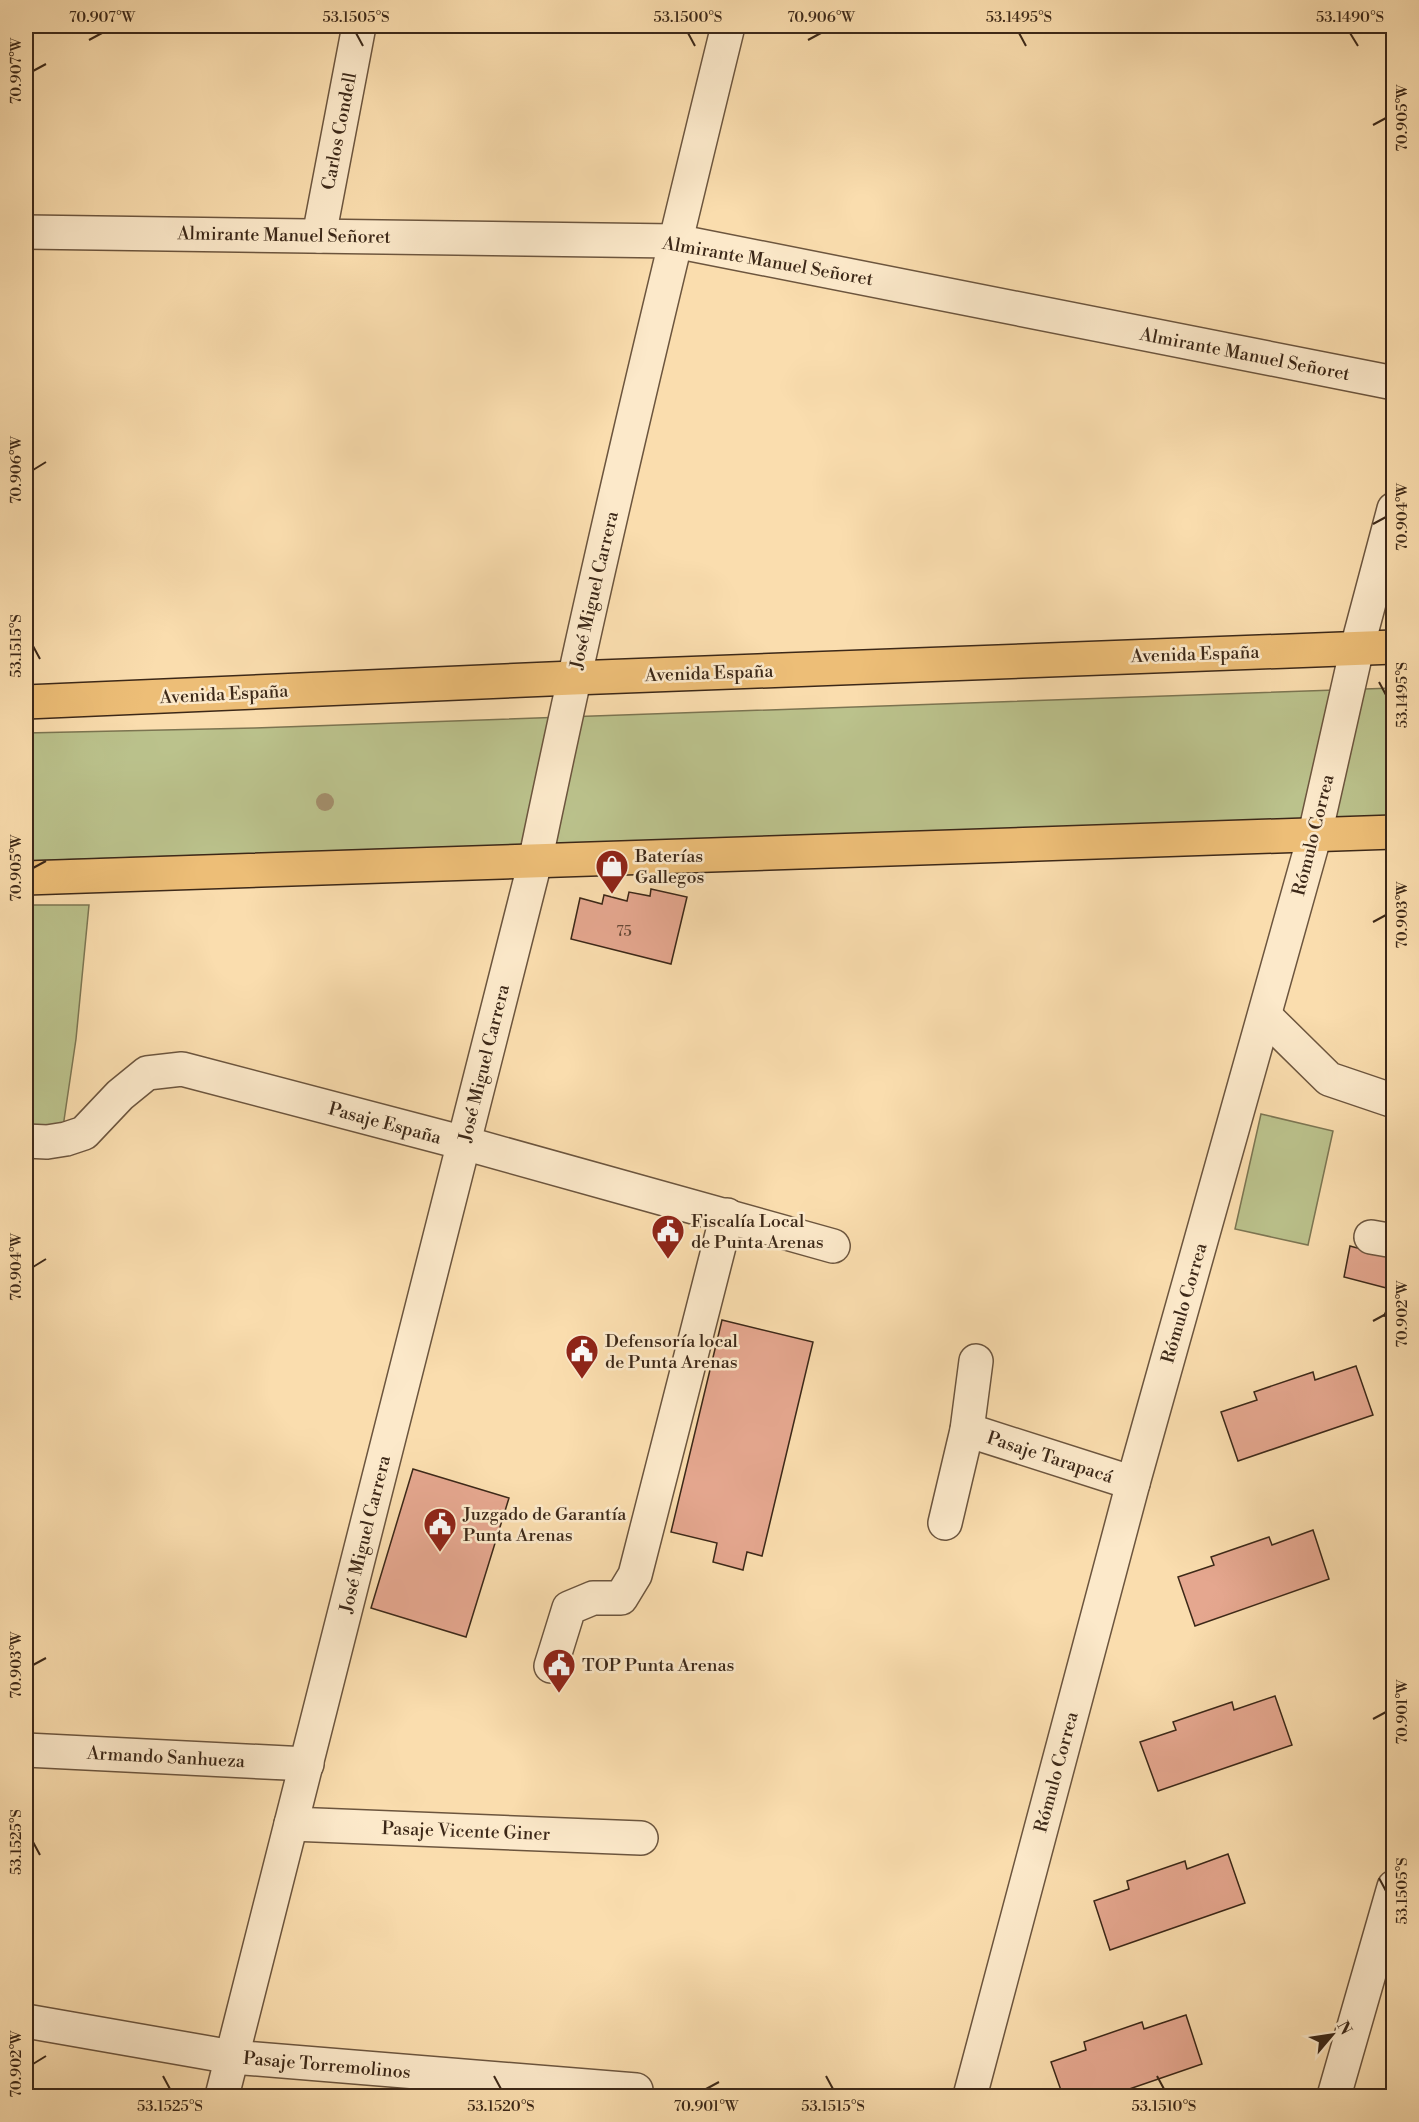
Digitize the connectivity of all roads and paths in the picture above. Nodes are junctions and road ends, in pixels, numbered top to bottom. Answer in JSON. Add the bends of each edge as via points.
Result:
{"nodes":[{"id":1,"x":359,"y":26,"type":"edge"},
{"id":2,"x":728,"y":26,"type":"edge"},
{"id":3,"x":26,"y":232,"type":"edge"},
{"id":4,"x":319,"y":236,"type":"junction"},
{"id":5,"x":675,"y":241,"type":"junction"},
{"id":6,"x":1394,"y":383,"type":"edge"},
{"id":7,"x":1394,"y":509,"type":"edge"},
{"id":8,"x":1394,"y":647,"type":"edge"},
{"id":9,"x":1357,"y":648,"type":"junction"},
{"id":10,"x":573,"y":678,"type":"junction"},
{"id":11,"x":26,"y":702,"type":"edge"},
{"id":12,"x":1394,"y":832,"type":"edge"},
{"id":13,"x":1315,"y":834,"type":"junction"},
{"id":14,"x":535,"y":862,"type":"junction"},
{"id":15,"x":26,"y":878,"type":"edge"},
{"id":16,"x":1265,"y":1016,"type":"junction"},
{"id":17,"x":1394,"y":1101,"type":"edge"},
{"id":18,"x":26,"y":1141,"type":"edge"},
{"id":19,"x":464,"y":1143,"type":"junction"},
{"id":20,"x":727,"y":1215,"type":"junction"},
{"id":21,"x":833,"y":1246,"type":"dead end"},
{"id":22,"x":976,"y":1361,"type":"dead end"},
{"id":23,"x":967,"y":1430,"type":"junction"},
{"id":24,"x":1133,"y":1484,"type":"junction"},
{"id":25,"x":945,"y":1523,"type":"dead end"},
{"id":26,"x":551,"y":1666,"type":"dead end"},
{"id":27,"x":26,"y":1750,"type":"edge"},
{"id":28,"x":307,"y":1764,"type":"junction"},
{"id":29,"x":291,"y":1824,"type":"junction"},
{"id":30,"x":641,"y":1838,"type":"dead end"},
{"id":31,"x":1394,"y":1887,"type":"edge"},
{"id":32,"x":1381,"y":1976,"type":"edge"},
{"id":33,"x":26,"y":2021,"type":"edge"},
{"id":34,"x":232,"y":2057,"type":"junction"},
{"id":35,"x":636,"y":2090,"type":"dead end"},
{"id":36,"x":222,"y":2097,"type":"edge"},
{"id":37,"x":970,"y":2097,"type":"edge"},
{"id":38,"x":1334,"y":2097,"type":"edge"}],
"edges":[{"from":1,"to":4,"type":"street","name":"Carlos Condell"},
{"from":2,"to":5,"type":"street","name":"José Miguel Carrera"},
{"from":3,"to":4,"type":"street","name":"Almirante Manuel Señoret"},
{"from":4,"to":5,"type":"street","name":"Almirante Manuel Señoret"},
{"from":5,"to":6,"type":"street","name":"Almirante Manuel Señoret"},
{"from":5,"to":10,"type":"street","name":"José Miguel Carrera"},
{"from":7,"to":9,"type":"street","name":"Rómulo Correa"},
{"from":8,"to":9,"type":"main road","name":"Avenida España"},
{"from":9,"to":10,"type":"main road","name":"Avenida España"},
{"from":9,"to":13,"type":"street","name":"Rómulo Correa"},
{"from":10,"to":11,"type":"main road","name":"Avenida España"},
{"from":10,"to":14,"type":"street","name":"José Miguel Carrera"},
{"from":12,"to":13,"type":"main road"},
{"from":13,"to":14,"type":"main road"},
{"from":13,"to":16,"type":"street","name":"Rómulo Correa"},
{"from":14,"to":15,"type":"main road"},
{"from":14,"to":19,"type":"street","name":"José Miguel Carrera"},
{"from":16,"to":17,"type":"street","via":[[1329,1079]]},
{"from":16,"to":24,"type":"street","name":"Rómulo Correa"},
{"from":18,"to":19,"type":"street","name":"Pasaje España","via":[[47,1142],[84,1133],[147,1073],[182,1070]]},
{"from":19,"to":20,"type":"street","name":"Pasaje España"},
{"from":19,"to":28,"type":"street","name":"José Miguel Carrera"},
{"from":20,"to":21,"type":"street","name":"Pasaje España"},
{"from":20,"to":26,"type":"street","via":[[635,1575],[621,1598],[593,1598],[569,1608]]},
{"from":22,"to":23,"type":"street","name":"Pasaje Tarapacá"},
{"from":23,"to":24,"type":"street","name":"Pasaje Tarapacá"},
{"from":23,"to":25,"type":"street","name":"Pasaje Tarapacá"},
{"from":24,"to":37,"type":"street","name":"Rómulo Correa"},
{"from":27,"to":28,"type":"street","name":"Armando Sanhueza"},
{"from":28,"to":29,"type":"street","name":"José Miguel Carrera"},
{"from":29,"to":30,"type":"street","name":"Pasaje Vicente Giner"},
{"from":29,"to":34,"type":"street","name":"José Miguel Carrera"},
{"from":31,"to":32,"type":"street"},
{"from":32,"to":38,"type":"street"},
{"from":33,"to":34,"type":"street","name":"Pasaje Torremolinos"},
{"from":34,"to":35,"type":"street","name":"Pasaje Torremolinos"},
{"from":34,"to":36,"type":"street","name":"José Miguel Carrera"}]}
